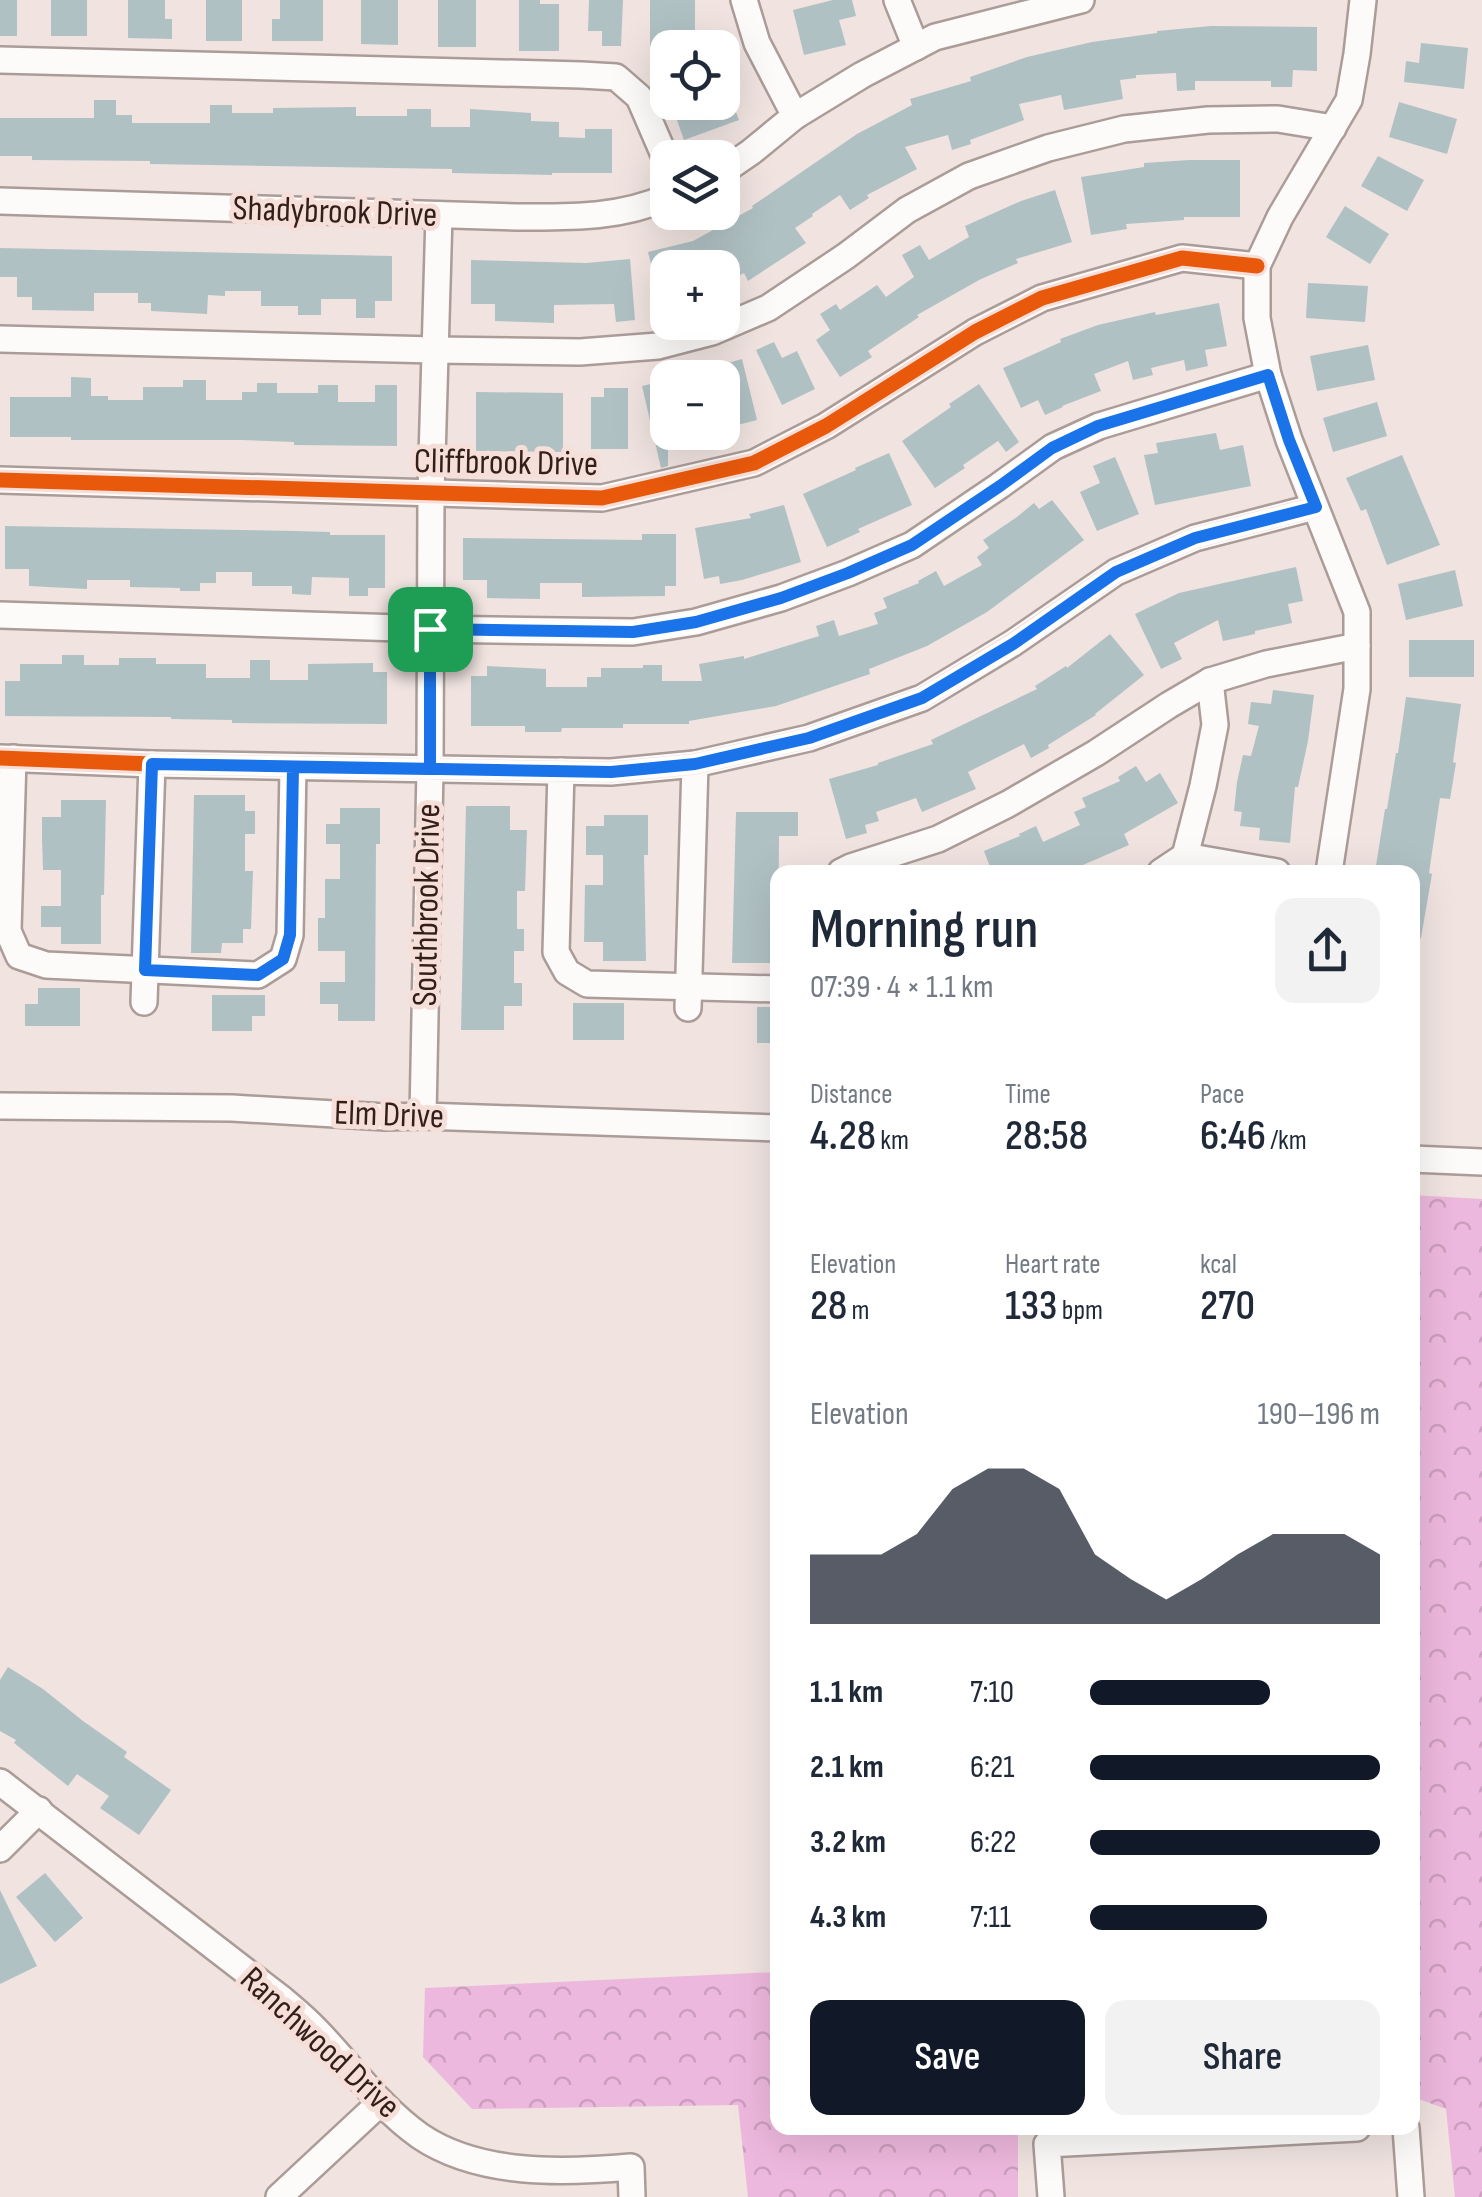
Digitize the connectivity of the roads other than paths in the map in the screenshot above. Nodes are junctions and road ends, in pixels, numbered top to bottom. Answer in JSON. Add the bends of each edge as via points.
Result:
{"nodes":[{"id":1,"x":744,"y":0,"type":"edge"},
{"id":2,"x":896,"y":0,"type":"edge"},
{"id":3,"x":1082,"y":0,"type":"edge"},
{"id":4,"x":1363,"y":0,"type":"edge"},
{"id":5,"x":916,"y":47,"type":"junction"},
{"id":6,"x":0,"y":60,"type":"edge"},
{"id":7,"x":795,"y":116,"type":"junction"},
{"id":8,"x":1333,"y":128,"type":"junction"},
{"id":9,"x":657,"y":140,"type":"edge"},
{"id":10,"x":740,"y":158,"type":"edge"},
{"id":11,"x":0,"y":201,"type":"edge"},
{"id":12,"x":650,"y":204,"type":"edge"},
{"id":13,"x":439,"y":215,"type":"junction"},
{"id":14,"x":1257,"y":266,"type":"junction"},
{"id":15,"x":0,"y":338,"type":"edge"},
{"id":16,"x":436,"y":350,"type":"junction"},
{"id":17,"x":1268,"y":375,"type":"junction"},
{"id":18,"x":0,"y":480,"type":"edge"},
{"id":19,"x":431,"y":492,"type":"junction"},
{"id":20,"x":1316,"y":507,"type":"junction"},
{"id":21,"x":0,"y":615,"type":"edge"},
{"id":22,"x":430,"y":629,"type":"junction"},
{"id":23,"x":1358,"y":646,"type":"junction"},
{"id":24,"x":1210,"y":681,"type":"junction"},
{"id":25,"x":6,"y":758,"type":"edge"},
{"id":26,"x":152,"y":764,"type":"junction"},
{"id":27,"x":695,"y":764,"type":"junction"},
{"id":28,"x":293,"y":767,"type":"junction"},
{"id":29,"x":430,"y":769,"type":"junction"},
{"id":30,"x":562,"y":771,"type":"junction"},
{"id":31,"x":1185,"y":856,"type":"junction"},
{"id":32,"x":855,"y":865,"type":"edge"},
{"id":33,"x":1172,"y":865,"type":"edge"},
{"id":34,"x":1237,"y":865,"type":"edge"},
{"id":35,"x":1330,"y":865,"type":"edge"},
{"id":36,"x":145,"y":970,"type":"junction"},
{"id":37,"x":770,"y":990,"type":"edge"},
{"id":38,"x":689,"y":997,"type":"junction"},
{"id":39,"x":144,"y":1002,"type":"dead end"},
{"id":40,"x":0,"y":1106,"type":"edge"},
{"id":41,"x":423,"y":1116,"type":"junction"},
{"id":42,"x":770,"y":1128,"type":"edge"},
{"id":43,"x":1420,"y":1159,"type":"edge"},
{"id":44,"x":1482,"y":1162,"type":"edge"},
{"id":45,"x":0,"y":1782,"type":"edge"},
{"id":46,"x":38,"y":1810,"type":"junction"},
{"id":47,"x":0,"y":1850,"type":"edge"},
{"id":48,"x":381,"y":2102,"type":"junction"},
{"id":49,"x":1222,"y":2135,"type":"edge"},
{"id":50,"x":1406,"y":2135,"type":"edge"},
{"id":51,"x":279,"y":2197,"type":"edge"},
{"id":52,"x":632,"y":2197,"type":"edge"},
{"id":53,"x":1051,"y":2197,"type":"edge"},
{"id":54,"x":1410,"y":2197,"type":"edge"}],
"edges":[{"from":1,"to":7,"type":"street","via":[[757,43]]},
{"from":2,"to":5,"type":"street"},
{"from":3,"to":5,"type":"street"},
{"from":4,"to":8,"type":"street","via":[[1349,100]]},
{"from":5,"to":7,"type":"street"},
{"from":6,"to":9,"type":"street","via":[[616,77],[639,98]]},
{"from":7,"to":10,"type":"street"},
{"from":8,"to":14,"type":"street"},
{"from":8,"to":16,"type":"street","via":[[1278,119],[1208,120],[1124,129],[1048,148],[969,176],[908,210],[768,308],[658,346]]},
{"from":11,"to":13,"type":"street","name":"Shadybrook Drive"},
{"from":12,"to":13,"type":"street","name":"Shadybrook Drive","via":[[590,218]]},
{"from":13,"to":16,"type":"street","name":"Southbrook Drive"},
{"from":14,"to":17,"type":"street","via":[[1257,318]]},
{"from":14,"to":19,"type":"street","name":"Cliffbrook Drive","via":[[1182,258],[1042,298],[754,463],[602,498]]},
{"from":15,"to":16,"type":"street"},
{"from":16,"to":19,"type":"street","name":"Southbrook Drive"},
{"from":17,"to":20,"type":"street"},
{"from":17,"to":22,"type":"street","via":[[1098,426],[1052,448],[912,545],[781,598],[633,632]]},
{"from":18,"to":19,"type":"street","name":"Cliffbrook Drive"},
{"from":19,"to":22,"type":"street","name":"Southbrook Drive"},
{"from":20,"to":23,"type":"street","via":[[1358,612]]},
{"from":20,"to":27,"type":"street","via":[[1195,538],[1116,572],[922,698],[809,738]]},
{"from":21,"to":22,"type":"street"},
{"from":22,"to":29,"type":"street","name":"Southbrook Drive"},
{"from":23,"to":24,"type":"street"},
{"from":23,"to":35,"type":"street","via":[[1358,689]]},
{"from":24,"to":31,"type":"street","via":[[1215,725]]},
{"from":24,"to":32,"type":"street","via":[[1008,804],[938,839]]},
{"from":25,"to":26,"type":"street"},
{"from":25,"to":36,"type":"street","via":[[8,931],[18,956],[46,965]]},
{"from":26,"to":28,"type":"street"},
{"from":26,"to":36,"type":"street"},
{"from":27,"to":30,"type":"street"},
{"from":27,"to":38,"type":"street"},
{"from":28,"to":29,"type":"street"},
{"from":28,"to":36,"type":"street","via":[[290,935],[283,959],[258,975]]},
{"from":29,"to":30,"type":"street"},
{"from":29,"to":41,"type":"street","name":"Southbrook Drive"},
{"from":30,"to":38,"type":"street","via":[[556,952],[567,972],[587,984]]},
{"from":31,"to":33,"type":"street"},
{"from":31,"to":34,"type":"street"},
{"from":36,"to":39,"type":"street"},
{"from":37,"to":38,"type":"street"},
{"from":40,"to":41,"type":"street","name":"Elm Drive"},
{"from":41,"to":42,"type":"street","name":"Elm Drive"},
{"from":43,"to":44,"type":"street"},
{"from":45,"to":46,"type":"street","name":"Ranchwood Drive"},
{"from":46,"to":47,"type":"street"},
{"from":46,"to":48,"type":"street","name":"Ranchwood Drive","via":[[283,2000]]},
{"from":48,"to":51,"type":"street"},
{"from":48,"to":52,"type":"street","name":"Ranchwood Drive","via":[[420,2136],[469,2158],[565,2171],[630,2167]]},
{"from":49,"to":53,"type":"street","via":[[1048,2144]]},
{"from":50,"to":54,"type":"street"}]}
